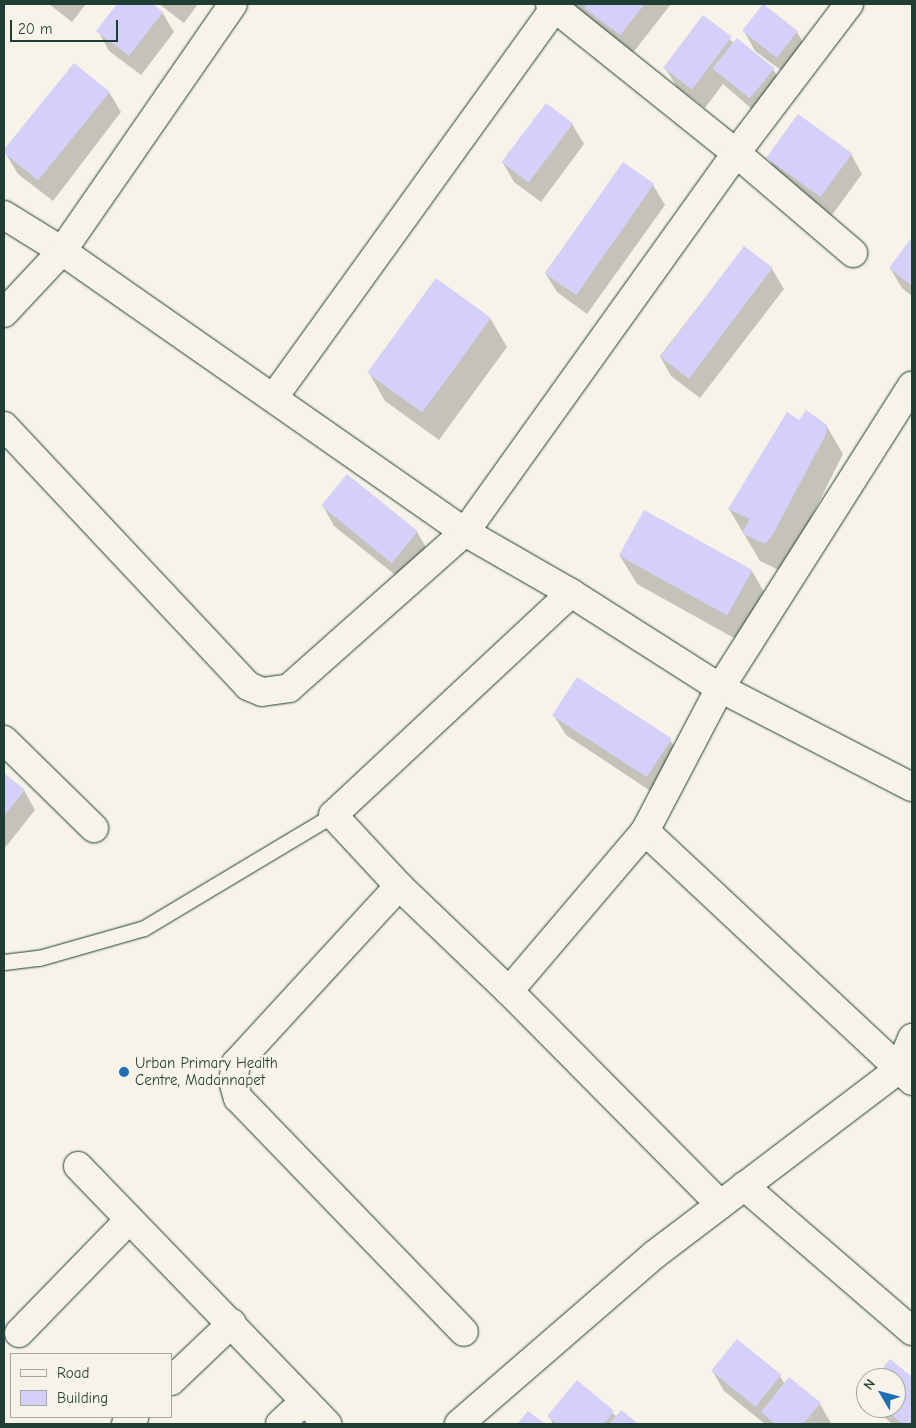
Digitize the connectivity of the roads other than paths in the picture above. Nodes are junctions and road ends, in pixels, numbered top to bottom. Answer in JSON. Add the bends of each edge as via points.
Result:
{"nodes":[{"id":1,"x":233,"y":4,"type":"edge"},
{"id":2,"x":849,"y":4,"type":"edge"},
{"id":3,"x":552,"y":6,"type":"edge"},
{"id":4,"x":736,"y":153,"type":"junction"},
{"id":5,"x":4,"y":215,"type":"edge"},
{"id":6,"x":62,"y":251,"type":"junction"},
{"id":7,"x":852,"y":254,"type":"dead end"},
{"id":8,"x":4,"y":313,"type":"edge"},
{"id":9,"x":912,"y":386,"type":"edge"},
{"id":10,"x":274,"y":397,"type":"junction"},
{"id":11,"x":4,"y":426,"type":"edge"},
{"id":12,"x":465,"y":532,"type":"junction"},
{"id":13,"x":571,"y":593,"type":"junction"},
{"id":14,"x":720,"y":688,"type":"junction"},
{"id":15,"x":4,"y":740,"type":"edge"},
{"id":16,"x":912,"y":787,"type":"edge"},
{"id":17,"x":333,"y":815,"type":"junction"},
{"id":18,"x":94,"y":828,"type":"dead end"},
{"id":19,"x":646,"y":830,"type":"junction"},
{"id":20,"x":399,"y":886,"type":"junction"},
{"id":21,"x":4,"y":962,"type":"edge"},
{"id":22,"x":509,"y":991,"type":"junction"},
{"id":23,"x":912,"y":1038,"type":"edge"},
{"id":24,"x":905,"y":1075,"type":"edge"},
{"id":25,"x":78,"y":1166,"type":"dead end"},
{"id":26,"x":744,"y":1186,"type":"junction"},
{"id":27,"x":720,"y":1204,"type":"junction"},
{"id":28,"x":129,"y":1220,"type":"junction"},
{"id":29,"x":232,"y":1323,"type":"junction"},
{"id":30,"x":912,"y":1331,"type":"edge"},
{"id":31,"x":464,"y":1332,"type":"dead end"},
{"id":32,"x":19,"y":1333,"type":"dead end"},
{"id":33,"x":172,"y":1380,"type":"edge"},
{"id":34,"x":305,"y":1401,"type":"junction"},
{"id":35,"x":280,"y":1424,"type":"edge"},
{"id":36,"x":327,"y":1424,"type":"edge"},
{"id":37,"x":459,"y":1424,"type":"edge"}],
"edges":[{"from":1,"to":6,"type":"street"},
{"from":2,"to":4,"type":"street"},
{"from":3,"to":4,"type":"street"},
{"from":3,"to":10,"type":"street"},
{"from":4,"to":7,"type":"street"},
{"from":4,"to":12,"type":"street"},
{"from":5,"to":6,"type":"street"},
{"from":6,"to":8,"type":"street"},
{"from":6,"to":10,"type":"street"},
{"from":9,"to":14,"type":"street"},
{"from":10,"to":12,"type":"street"},
{"from":11,"to":12,"type":"street","via":[[248,686],[262,692],[289,688]]},
{"from":12,"to":13,"type":"street"},
{"from":13,"to":14,"type":"street"},
{"from":13,"to":17,"type":"street"},
{"from":14,"to":16,"type":"street"},
{"from":14,"to":19,"type":"street"},
{"from":15,"to":18,"type":"street"},
{"from":17,"to":20,"type":"street"},
{"from":17,"to":21,"type":"lane","via":[[144,928],[39,958]]},
{"from":19,"to":22,"type":"street"},
{"from":19,"to":24,"type":"street"},
{"from":20,"to":22,"type":"street"},
{"from":20,"to":31,"type":"street","via":[[236,1063],[233,1081],[238,1098]]},
{"from":22,"to":27,"type":"street"},
{"from":23,"to":24,"type":"street"},
{"from":24,"to":26,"type":"street"},
{"from":25,"to":28,"type":"street"},
{"from":26,"to":27,"type":"street"},
{"from":26,"to":30,"type":"street"},
{"from":27,"to":37,"type":"street","via":[[654,1255]]},
{"from":28,"to":29,"type":"street"},
{"from":28,"to":32,"type":"street"},
{"from":29,"to":33,"type":"street"},
{"from":29,"to":34,"type":"street"},
{"from":34,"to":35,"type":"street"},
{"from":34,"to":36,"type":"street"}]}
